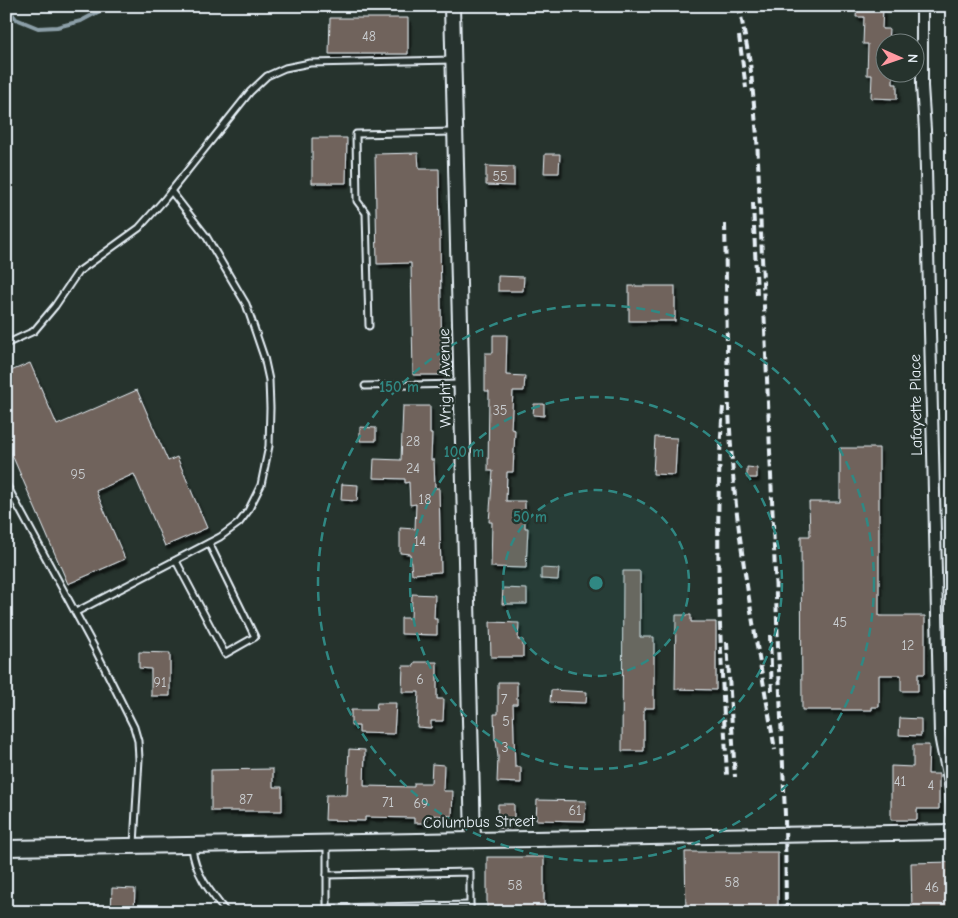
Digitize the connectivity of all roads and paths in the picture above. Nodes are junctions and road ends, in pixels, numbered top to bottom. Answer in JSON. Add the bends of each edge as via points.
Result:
{"nodes":[{"id":1,"x":452,"y":6,"type":"edge"},
{"id":2,"x":922,"y":6,"type":"edge"},
{"id":3,"x":454,"y":60,"type":"junction"},
{"id":4,"x":456,"y":132,"type":"junction"},
{"id":5,"x":171,"y":191,"type":"junction"},
{"id":6,"x":369,"y":326,"type":"dead end"},
{"id":7,"x":6,"y":344,"type":"edge"},
{"id":8,"x":462,"y":384,"type":"junction"},
{"id":9,"x":365,"y":386,"type":"dead end"},
{"id":10,"x":6,"y":484,"type":"edge"},
{"id":11,"x":209,"y":543,"type":"junction"},
{"id":12,"x":176,"y":560,"type":"junction"},
{"id":13,"x":76,"y":612,"type":"junction"},
{"id":14,"x":952,"y":802,"type":"edge"},
{"id":15,"x":952,"y":832,"type":"edge"},
{"id":16,"x":473,"y":839,"type":"junction"},
{"id":17,"x":327,"y":842,"type":"junction"},
{"id":18,"x":192,"y":845,"type":"junction"},
{"id":19,"x":133,"y":846,"type":"junction"},
{"id":20,"x":6,"y":848,"type":"edge"},
{"id":21,"x":327,"y":875,"type":"junction"},
{"id":22,"x":470,"y":905,"type":"junction"},
{"id":23,"x":327,"y":910,"type":"edge"},
{"id":24,"x":226,"y":912,"type":"edge"},
{"id":25,"x":470,"y":912,"type":"edge"}],
"edges":[{"from":1,"to":3,"type":"street","name":"Wright Avenue"},
{"from":2,"to":14,"type":"street","name":"Lafayette Place","via":[[940,734]]},
{"from":3,"to":4,"type":"street","name":"Wright Avenue"},
{"from":3,"to":5,"type":"lane","via":[[310,63],[267,76],[250,92]]},
{"from":4,"to":6,"type":"lane","via":[[356,134],[357,201],[366,213]]},
{"from":4,"to":8,"type":"street","name":"Wright Avenue"},
{"from":5,"to":7,"type":"lane","via":[[139,228],[78,272],[34,331]]},
{"from":5,"to":11,"type":"lane","via":[[206,236],[246,304],[269,380],[269,446],[261,484],[239,523]]},
{"from":8,"to":9,"type":"lane"},
{"from":8,"to":16,"type":"street","name":"Wright Avenue"},
{"from":10,"to":13,"type":"lane"},
{"from":11,"to":12,"type":"lane"},
{"from":11,"to":12,"type":"lane","via":[[255,637],[225,654]]},
{"from":12,"to":13,"type":"lane"},
{"from":13,"to":19,"type":"lane","via":[[138,741]]},
{"from":15,"to":16,"type":"street","name":"Columbus Street"},
{"from":16,"to":17,"type":"street","name":"Columbus Street"},
{"from":17,"to":18,"type":"street","name":"Columbus Street"},
{"from":17,"to":21,"type":"lane"},
{"from":18,"to":19,"type":"street","name":"Columbus Street"},
{"from":18,"to":24,"type":"lane","via":[[193,859],[200,874]]},
{"from":19,"to":20,"type":"street","name":"Columbus Street"},
{"from":21,"to":22,"type":"lane","via":[[470,872]]},
{"from":21,"to":23,"type":"lane"},
{"from":22,"to":23,"type":"lane"},
{"from":22,"to":25,"type":"lane"}]}
